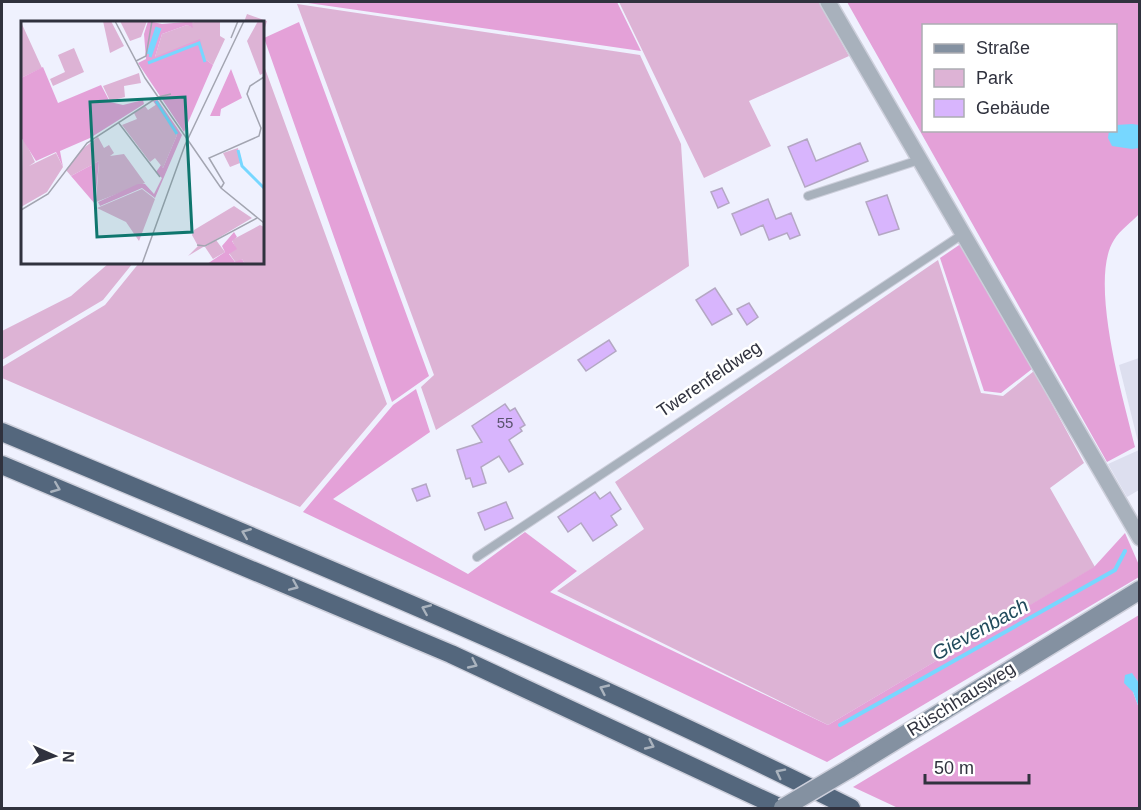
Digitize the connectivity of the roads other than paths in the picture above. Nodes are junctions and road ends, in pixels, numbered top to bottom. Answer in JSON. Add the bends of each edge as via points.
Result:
{"nodes":[{"id":1,"x":828,"y":2,"type":"edge"},
{"id":2,"x":919,"y":160,"type":"junction"},
{"id":3,"x":808,"y":196,"type":"dead end"},
{"id":4,"x":963,"y":234,"type":"junction"},
{"id":5,"x":2,"y":432,"type":"edge"},
{"id":6,"x":2,"y":465,"type":"edge"},
{"id":7,"x":1140,"y":538,"type":"edge"},
{"id":8,"x":477,"y":557,"type":"dead end"},
{"id":9,"x":1140,"y":590,"type":"edge"},
{"id":10,"x":782,"y":808,"type":"edge"},
{"id":11,"x":851,"y":808,"type":"edge"}],
"edges":[{"from":1,"to":2,"type":"street"},
{"from":2,"to":3,"type":"lane"},
{"from":2,"to":4,"type":"street"},
{"from":4,"to":7,"type":"street"},
{"from":4,"to":8,"type":"lane","name":"Twerenfeldweg"},
{"from":11,"to":5,"type":"highway","one_way":true,"via":[[464,625]]},
{"from":6,"to":10,"type":"highway","one_way":true,"via":[[451,654]]},
{"from":9,"to":10,"type":"main road","name":"Rüschhausweg","bridge":true}]}
